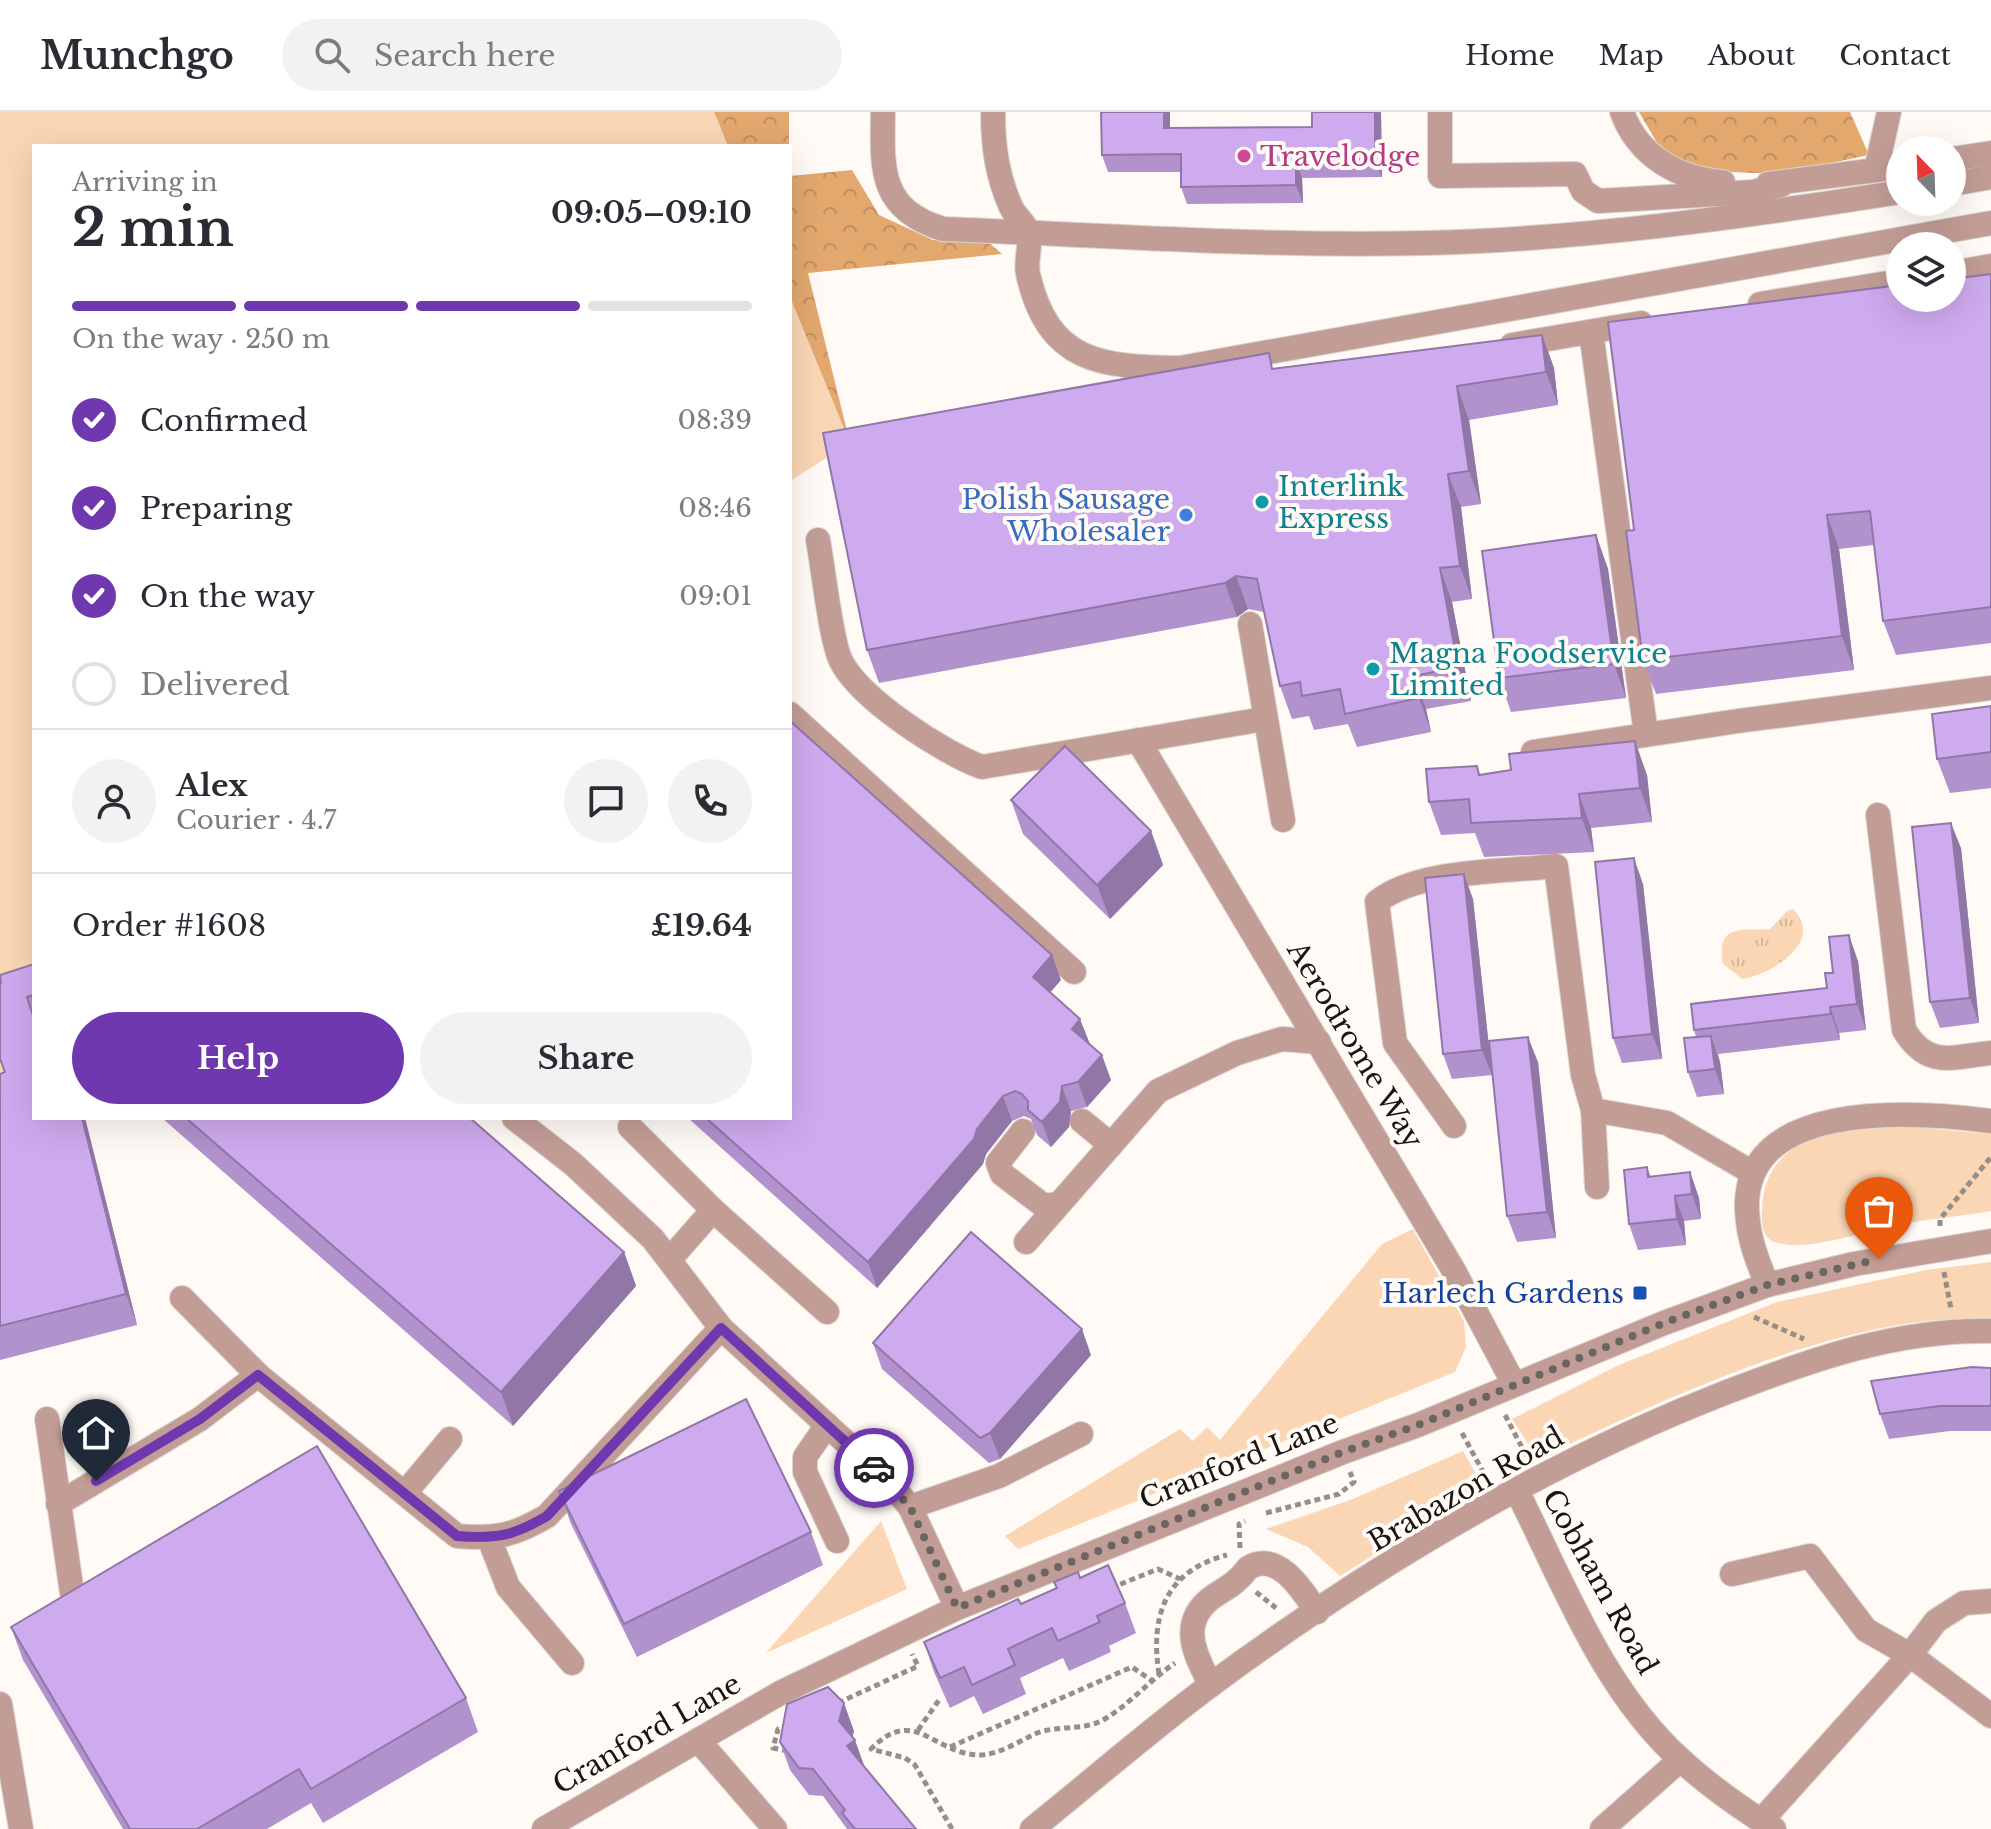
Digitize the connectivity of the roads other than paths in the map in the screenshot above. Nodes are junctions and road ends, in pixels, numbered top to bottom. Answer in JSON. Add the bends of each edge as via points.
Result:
{"nodes":[{"id":1,"x":883,"y":112,"type":"edge"},
{"id":2,"x":993,"y":112,"type":"edge"},
{"id":3,"x":1440,"y":112,"type":"edge"},
{"id":4,"x":1622,"y":112,"type":"edge"},
{"id":5,"x":1889,"y":112,"type":"edge"},
{"id":6,"x":1889,"y":136,"type":"edge"},
{"id":7,"x":1991,"y":153,"type":"edge"},
{"id":8,"x":1966,"y":157,"type":"edge"},
{"id":9,"x":1886,"y":168,"type":"edge"},
{"id":10,"x":1991,"y":177,"type":"edge"},
{"id":11,"x":1966,"y":181,"type":"edge"},
{"id":12,"x":1781,"y":185,"type":"junction"},
{"id":13,"x":1886,"y":194,"type":"edge"},
{"id":14,"x":1991,"y":223,"type":"edge"},
{"id":15,"x":1028,"y":232,"type":"junction"},
{"id":16,"x":1991,"y":266,"type":"edge"},
{"id":17,"x":1966,"y":270,"type":"edge"},
{"id":18,"x":1886,"y":283,"type":"edge"},
{"id":19,"x":1730,"y":309,"type":"edge"},
{"id":20,"x":1668,"y":319,"type":"edge"},
{"id":21,"x":1591,"y":332,"type":"junction"},
{"id":22,"x":1481,"y":349,"type":"edge"},
{"id":23,"x":818,"y":540,"type":"dead end"},
{"id":24,"x":1250,"y":624,"type":"dead end"},
{"id":25,"x":1991,"y":688,"type":"edge"},
{"id":26,"x":792,"y":716,"type":"edge"},
{"id":27,"x":1264,"y":719,"type":"junction"},
{"id":28,"x":1646,"y":734,"type":"junction"},
{"id":29,"x":1138,"y":740,"type":"junction"},
{"id":30,"x":1533,"y":752,"type":"edge"},
{"id":31,"x":1878,"y":815,"type":"dead end"},
{"id":32,"x":1283,"y":820,"type":"dead end"},
{"id":33,"x":1074,"y":972,"type":"dead end"},
{"id":34,"x":1319,"y":1042,"type":"junction"},
{"id":35,"x":1991,"y":1053,"type":"edge"},
{"id":36,"x":1593,"y":1110,"type":"junction"},
{"id":37,"x":517,"y":1120,"type":"edge"},
{"id":38,"x":1082,"y":1121,"type":"dead end"},
{"id":39,"x":1991,"y":1121,"type":"edge"},
{"id":40,"x":1454,"y":1126,"type":"dead end"},
{"id":41,"x":630,"y":1127,"type":"dead end"},
{"id":42,"x":1023,"y":1131,"type":"dead end"},
{"id":43,"x":1111,"y":1145,"type":"junction"},
{"id":44,"x":1753,"y":1173,"type":"junction"},
{"id":45,"x":1597,"y":1187,"type":"dead end"},
{"id":46,"x":1059,"y":1204,"type":"junction"},
{"id":47,"x":713,"y":1210,"type":"junction"},
{"id":48,"x":1991,"y":1241,"type":"edge"},
{"id":49,"x":1026,"y":1242,"type":"dead end"},
{"id":50,"x":671,"y":1258,"type":"junction"},
{"id":51,"x":1767,"y":1285,"type":"junction"},
{"id":52,"x":182,"y":1298,"type":"dead end"},
{"id":53,"x":827,"y":1312,"type":"dead end"},
{"id":54,"x":721,"y":1328,"type":"junction"},
{"id":55,"x":1991,"y":1331,"type":"edge"},
{"id":56,"x":258,"y":1375,"type":"junction"},
{"id":57,"x":1504,"y":1388,"type":"junction"},
{"id":58,"x":47,"y":1419,"type":"dead end"},
{"id":59,"x":827,"y":1425,"type":"junction"},
{"id":60,"x":1081,"y":1434,"type":"dead end"},
{"id":61,"x":450,"y":1439,"type":"dead end"},
{"id":62,"x":1518,"y":1490,"type":"junction"},
{"id":63,"x":405,"y":1493,"type":"junction"},
{"id":64,"x":58,"y":1504,"type":"junction"},
{"id":65,"x":910,"y":1507,"type":"junction"},
{"id":66,"x":489,"y":1538,"type":"junction"},
{"id":67,"x":837,"y":1541,"type":"dead end"},
{"id":68,"x":1732,"y":1574,"type":"dead end"},
{"id":69,"x":72,"y":1593,"type":"edge"},
{"id":70,"x":1991,"y":1601,"type":"edge"},
{"id":71,"x":957,"y":1608,"type":"junction"},
{"id":72,"x":1317,"y":1612,"type":"junction"},
{"id":73,"x":1910,"y":1655,"type":"junction"},
{"id":74,"x":572,"y":1663,"type":"dead end"},
{"id":75,"x":1211,"y":1685,"type":"junction"},
{"id":76,"x":0,"y":1704,"type":"edge"},
{"id":77,"x":1991,"y":1716,"type":"edge"},
{"id":78,"x":698,"y":1740,"type":"junction"},
{"id":79,"x":1680,"y":1760,"type":"junction"},
{"id":80,"x":1768,"y":1825,"type":"edge"},
{"id":81,"x":21,"y":1829,"type":"edge"},
{"id":82,"x":544,"y":1829,"type":"edge"},
{"id":83,"x":775,"y":1829,"type":"edge"},
{"id":84,"x":1032,"y":1829,"type":"edge"},
{"id":85,"x":1602,"y":1829,"type":"edge"}],
"edges":[{"from":1,"to":15,"type":"street","via":[[882,163],[900,207],[917,221],[943,229]]},
{"from":2,"to":15,"type":"street","via":[[995,163],[1002,188]]},
{"from":3,"to":12,"type":"street","via":[[1440,176],[1575,174],[1583,191],[1598,201],[1753,192]]},
{"from":4,"to":12,"type":"street","via":[[1628,129],[1659,163],[1696,180]]},
{"from":5,"to":6,"type":"street"},
{"from":7,"to":8,"type":"street"},
{"from":9,"to":12,"type":"street"},
{"from":10,"to":11,"type":"street"},
{"from":13,"to":15,"type":"street","via":[[1760,214],[1427,243]]},
{"from":14,"to":15,"type":"street","via":[[1180,368],[1128,368],[1081,355],[1051,333],[1027,269]]},
{"from":16,"to":17,"type":"street"},
{"from":18,"to":19,"type":"street"},
{"from":20,"to":21,"type":"street"},
{"from":21,"to":22,"type":"street"},
{"from":21,"to":28,"type":"street"},
{"from":23,"to":29,"type":"street","via":[[840,661],[908,726],[956,757],[982,767]]},
{"from":24,"to":27,"type":"street"},
{"from":25,"to":28,"type":"street"},
{"from":26,"to":33,"type":"street"},
{"from":27,"to":29,"type":"street"},
{"from":27,"to":32,"type":"street"},
{"from":28,"to":30,"type":"street"},
{"from":29,"to":34,"type":"street","name":"Aerodrome Way"},
{"from":31,"to":35,"type":"street","via":[[1904,1030],[1916,1050],[1933,1059]]},
{"from":34,"to":43,"type":"street","via":[[1282,1039],[1237,1053],[1158,1091]]},
{"from":34,"to":57,"type":"street","name":"Aerodrome Way","via":[[1454,1271]]},
{"from":36,"to":40,"type":"street","via":[[1583,1075],[1556,866],[1415,882],[1377,902],[1395,1043]]},
{"from":36,"to":44,"type":"street","via":[[1667,1123]]},
{"from":36,"to":45,"type":"street"},
{"from":37,"to":50,"type":"street","via":[[573,1164]]},
{"from":38,"to":43,"type":"street"},
{"from":39,"to":44,"type":"street","via":[[1885,1115],[1829,1120],[1784,1138]]},
{"from":41,"to":47,"type":"street"},
{"from":42,"to":46,"type":"street","via":[[998,1163],[1002,1174],[1044,1206]]},
{"from":43,"to":46,"type":"street"},
{"from":44,"to":51,"type":"street","via":[[1747,1218]]},
{"from":46,"to":49,"type":"street"},
{"from":47,"to":50,"type":"street"},
{"from":47,"to":53,"type":"street"},
{"from":48,"to":51,"type":"street","name":"Cranford Lane"},
{"from":50,"to":54,"type":"street"},
{"from":51,"to":57,"type":"street","name":"Cranford Lane"},
{"from":52,"to":56,"type":"street"},
{"from":54,"to":59,"type":"street"},
{"from":54,"to":66,"type":"street","via":[[547,1516],[518,1533]]},
{"from":55,"to":62,"type":"street","name":"Brabazon Road","via":[[1954,1330],[1834,1352],[1658,1418]]},
{"from":56,"to":63,"type":"street"},
{"from":56,"to":64,"type":"street","via":[[200,1419]]},
{"from":57,"to":71,"type":"street","name":"Cranford Lane"},
{"from":58,"to":64,"type":"street"},
{"from":59,"to":65,"type":"street"},
{"from":59,"to":67,"type":"street","via":[[805,1457],[805,1472]]},
{"from":60,"to":65,"type":"street","via":[[999,1476]]},
{"from":61,"to":63,"type":"street"},
{"from":62,"to":72,"type":"street","name":"Brabazon Road"},
{"from":62,"to":79,"type":"street","name":"Cobham Road","via":[[1599,1654],[1642,1717]]},
{"from":63,"to":66,"type":"street","via":[[457,1536]]},
{"from":64,"to":69,"type":"street"},
{"from":65,"to":71,"type":"street"},
{"from":66,"to":74,"type":"street","via":[[508,1587]]},
{"from":68,"to":73,"type":"street","via":[[1810,1556],[1866,1630]]},
{"from":70,"to":73,"type":"street","via":[[1964,1603],[1936,1621]]},
{"from":71,"to":78,"type":"street","name":"Cranford Lane","via":[[782,1692]]},
{"from":72,"to":75,"type":"street","name":"Brabazon Road"},
{"from":72,"to":75,"type":"street","via":[[1284,1570],[1268,1563],[1248,1568],[1195,1614],[1190,1634]]},
{"from":73,"to":77,"type":"street"},
{"from":73,"to":80,"type":"street"},
{"from":75,"to":84,"type":"street","name":"Brabazon Road"},
{"from":76,"to":81,"type":"street"},
{"from":78,"to":82,"type":"street","name":"Cranford Lane"},
{"from":78,"to":83,"type":"street"},
{"from":79,"to":80,"type":"street","name":"Cobham Road"},
{"from":79,"to":85,"type":"street"}]}
